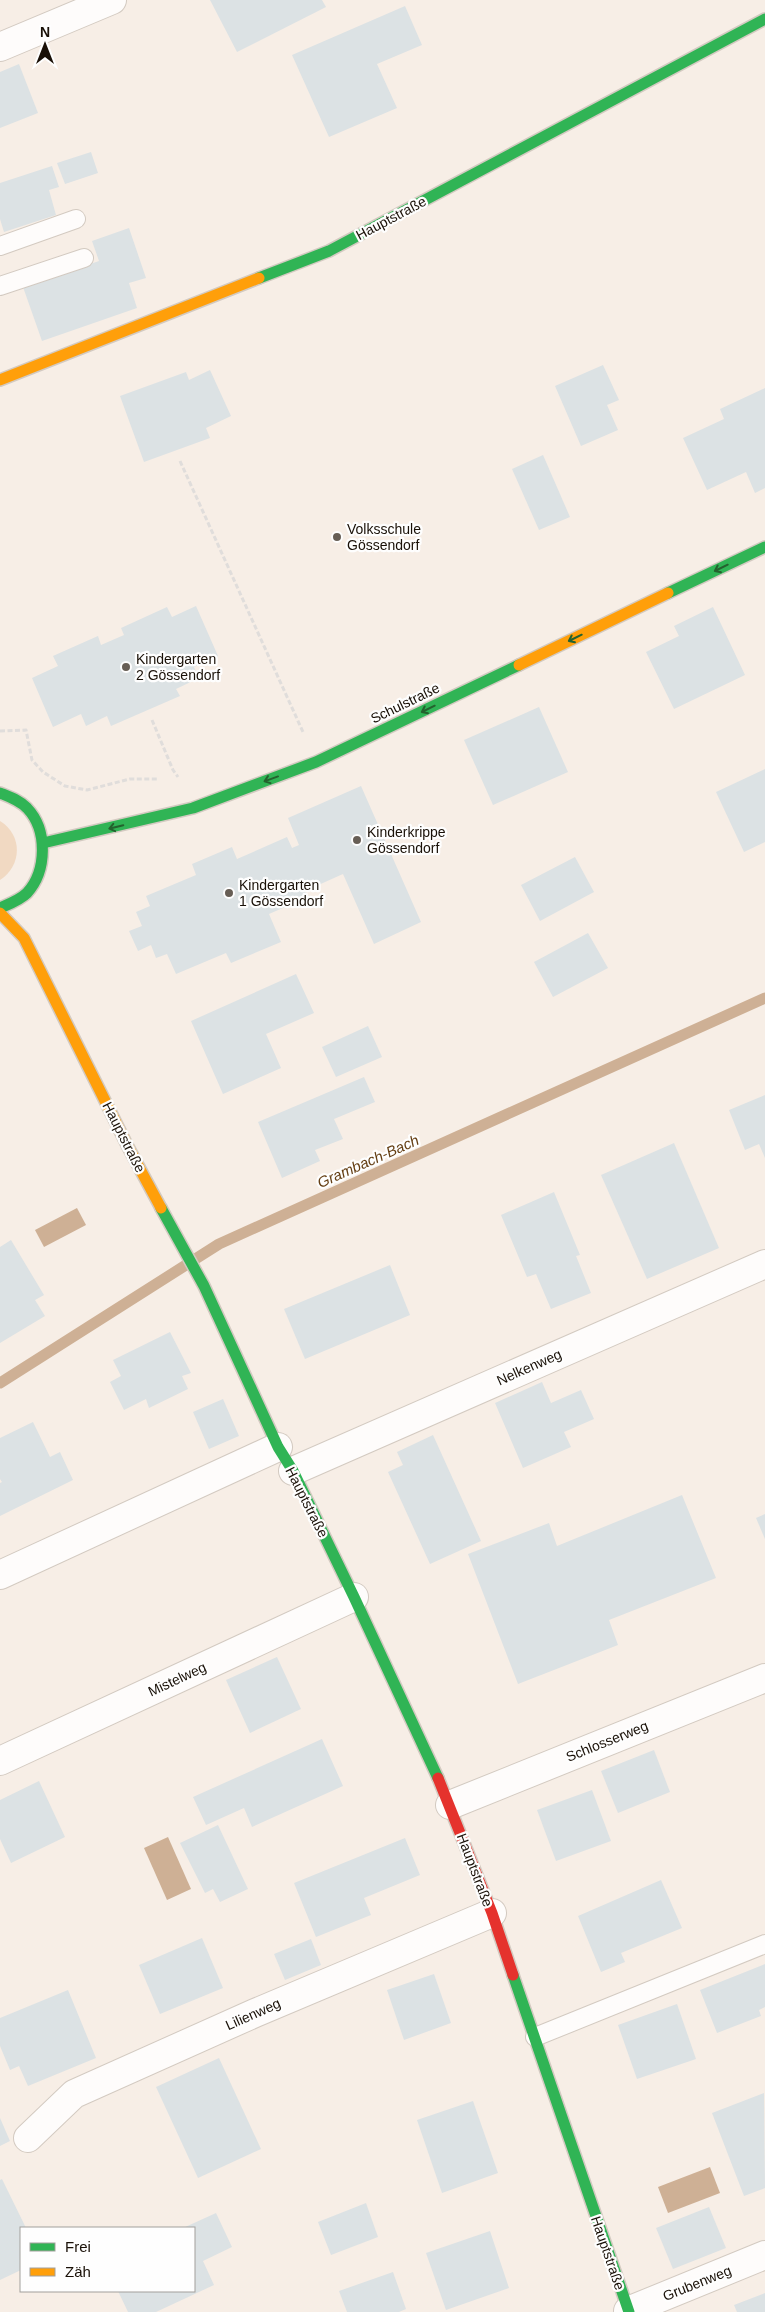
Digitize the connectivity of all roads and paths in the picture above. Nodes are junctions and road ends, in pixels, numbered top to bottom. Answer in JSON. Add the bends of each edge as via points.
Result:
{"nodes":[{"id":1,"x":112,"y":0,"type":"edge"},
{"id":2,"x":765,"y":19,"type":"edge"},
{"id":3,"x":0,"y":47,"type":"edge"},
{"id":4,"x":76,"y":219,"type":"dead end"},
{"id":5,"x":0,"y":246,"type":"edge"},
{"id":6,"x":84,"y":258,"type":"dead end"},
{"id":7,"x":0,"y":286,"type":"edge"},
{"id":8,"x":0,"y":380,"type":"edge"},
{"id":9,"x":180,"y":462,"type":"dead end"},
{"id":10,"x":765,"y":547,"type":"edge"},
{"id":11,"x":152,"y":720,"type":"dead end"},
{"id":12,"x":0,"y":731,"type":"edge"},
{"id":13,"x":316,"y":762,"type":"junction"},
{"id":14,"x":165,"y":780,"type":"dead end"},
{"id":15,"x":173,"y":781,"type":"dead end"},
{"id":16,"x":0,"y":793,"type":"edge"},
{"id":17,"x":43,"y":843,"type":"junction"},
{"id":18,"x":0,"y":908,"type":"edge"},
{"id":19,"x":0,"y":913,"type":"edge"},
{"id":20,"x":765,"y":1264,"type":"edge"},
{"id":21,"x":278,"y":1447,"type":"junction"},
{"id":22,"x":293,"y":1471,"type":"junction"},
{"id":23,"x":0,"y":1575,"type":"edge"},
{"id":24,"x":354,"y":1597,"type":"junction"},
{"id":25,"x":765,"y":1678,"type":"edge"},
{"id":26,"x":0,"y":1761,"type":"edge"},
{"id":27,"x":450,"y":1805,"type":"junction"},
{"id":28,"x":492,"y":1913,"type":"junction"},
{"id":29,"x":765,"y":1944,"type":"edge"},
{"id":30,"x":535,"y":2037,"type":"junction"},
{"id":31,"x":28,"y":2138,"type":"dead end"},
{"id":32,"x":765,"y":2256,"type":"edge"},
{"id":33,"x":628,"y":2312,"type":"edge"}],
"edges":[{"from":1,"to":3,"type":"street"},
{"from":2,"to":8,"type":"main road","name":"Hauptstraße","via":[[330,251]]},
{"from":4,"to":5,"type":"lane"},
{"from":6,"to":7,"type":"lane"},
{"from":9,"to":13,"type":"path"},
{"from":10,"to":13,"type":"main road","name":"Schulstraße","one_way":true},
{"from":11,"to":15,"type":"path","via":[[181,782]]},
{"from":12,"to":14,"type":"path","via":[[26,730],[32,760],[43,772],[65,786],[88,790],[130,780]]},
{"from":13,"to":17,"type":"main road","name":"Schulstraße","one_way":true,"via":[[193,808]]},
{"from":16,"to":17,"type":"main road","via":[[18,802],[32,815]]},
{"from":17,"to":18,"type":"main road","via":[[42,864],[36,879],[21,898]]},
{"from":19,"to":21,"type":"main road","name":"Hauptstraße","via":[[24,938],[127,1145],[204,1286]]},
{"from":20,"to":22,"type":"street","name":"Nelkenweg"},
{"from":21,"to":22,"type":"main road","name":"Hauptstraße"},
{"from":21,"to":23,"type":"street"},
{"from":22,"to":24,"type":"main road","name":"Hauptstraße"},
{"from":24,"to":26,"type":"street","name":"Mistelweg"},
{"from":24,"to":27,"type":"main road","name":"Hauptstraße"},
{"from":25,"to":27,"type":"street","name":"Schlosserweg"},
{"from":27,"to":28,"type":"main road","name":"Hauptstraße"},
{"from":28,"to":30,"type":"main road","name":"Hauptstraße"},
{"from":28,"to":31,"type":"street","name":"Lilienweg","via":[[74,2094]]},
{"from":29,"to":30,"type":"lane"},
{"from":30,"to":33,"type":"main road","name":"Hauptstraße"},
{"from":32,"to":33,"type":"street","name":"Grubenweg"}]}
